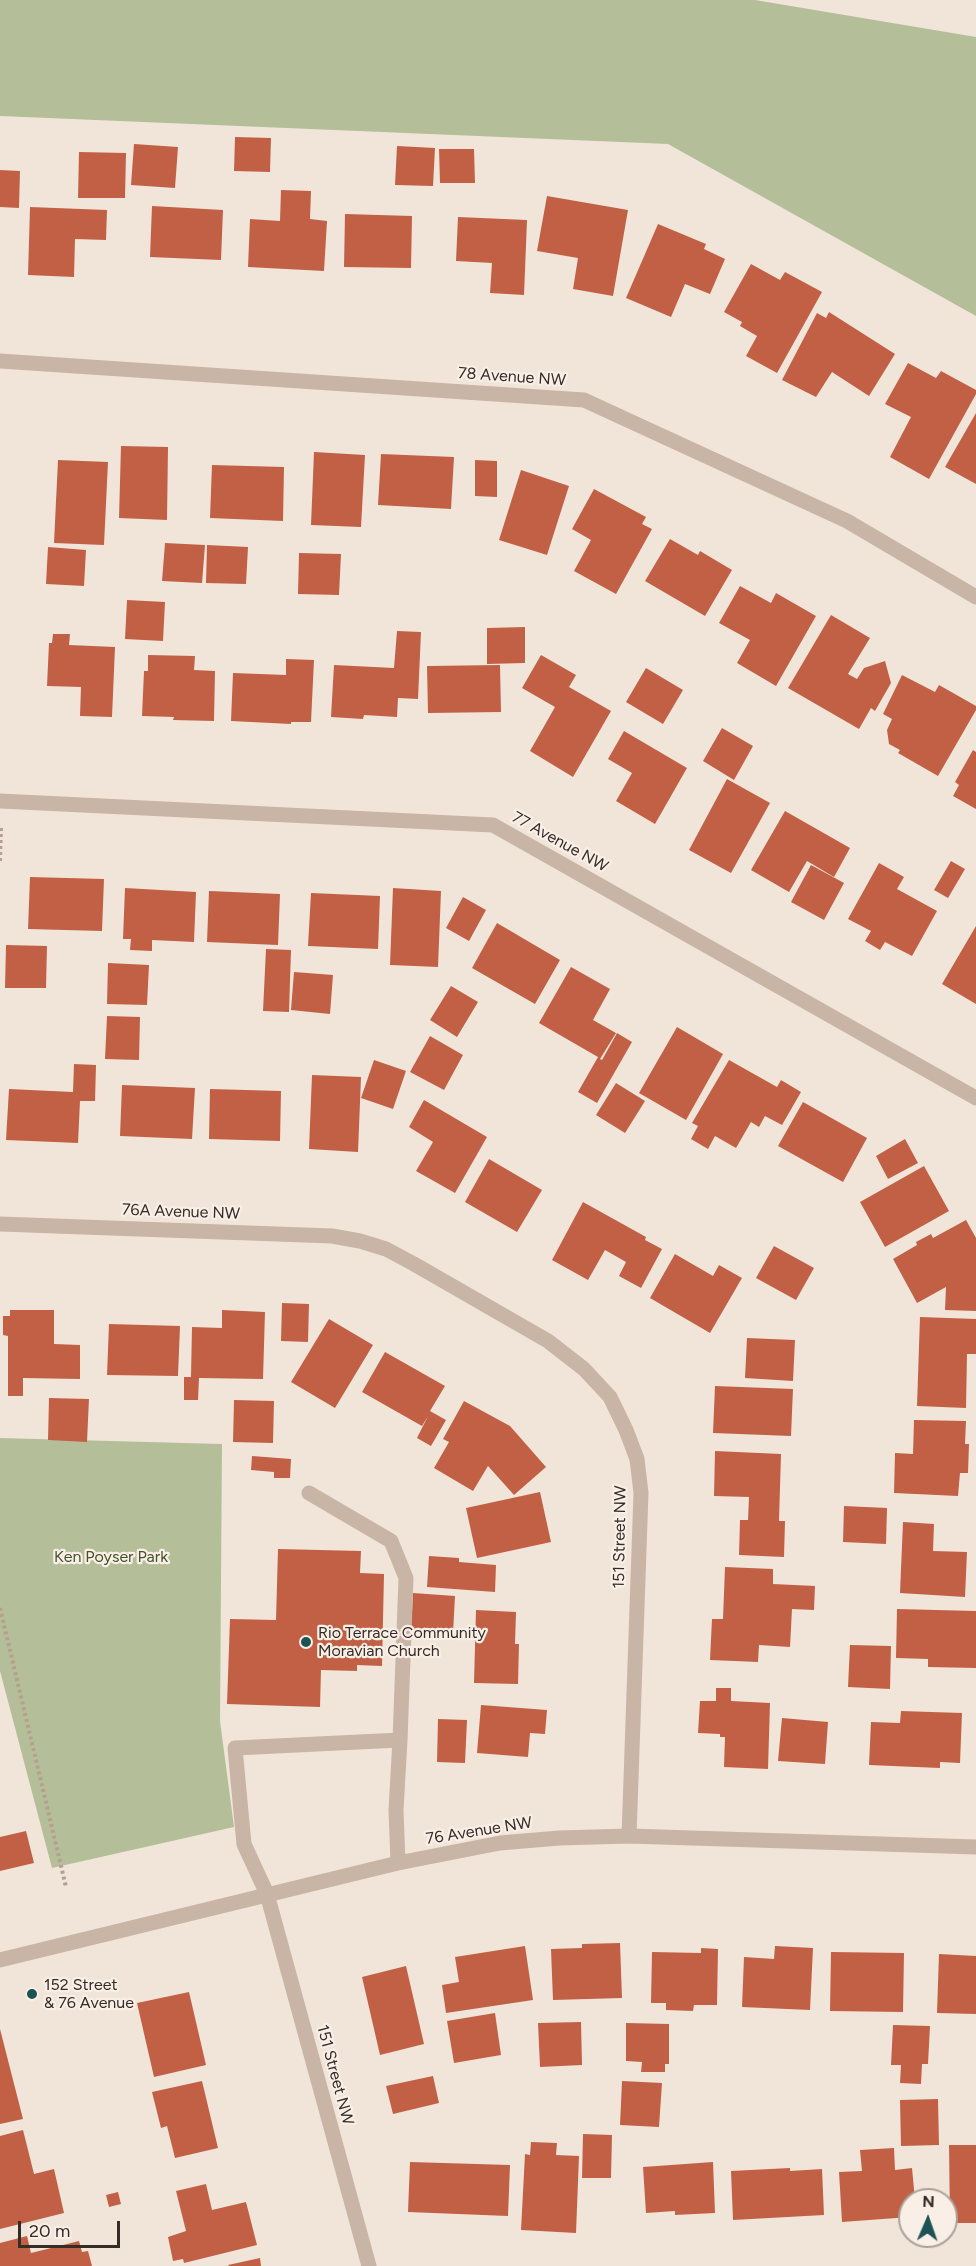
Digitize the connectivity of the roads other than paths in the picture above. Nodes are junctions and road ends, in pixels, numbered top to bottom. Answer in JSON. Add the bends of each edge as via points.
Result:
{"nodes":[{"id":1,"x":0,"y":361,"type":"edge"},
{"id":2,"x":976,"y":597,"type":"edge"},
{"id":3,"x":1,"y":801,"type":"edge"},
{"id":4,"x":976,"y":1098,"type":"edge"},
{"id":5,"x":0,"y":1224,"type":"edge"},
{"id":6,"x":360,"y":1241,"type":"joint"},
{"id":7,"x":309,"y":1493,"type":"dead end"},
{"id":8,"x":400,"y":1740,"type":"junction"},
{"id":9,"x":629,"y":1836,"type":"junction"},
{"id":10,"x":976,"y":1847,"type":"edge"},
{"id":11,"x":398,"y":1863,"type":"junction"},
{"id":12,"x":267,"y":1894,"type":"junction"},
{"id":13,"x":0,"y":1960,"type":"edge"},
{"id":14,"x":369,"y":2266,"type":"edge"}],
"edges":[{"from":1,"to":2,"type":"street","name":"78 Avenue NW","via":[[584,400],[847,521]]},
{"from":3,"to":4,"type":"street","name":"77 Avenue NW","via":[[493,825]]},
{"from":5,"to":6,"type":"street","name":"76A Avenue NW","via":[[332,1236]]},
{"from":6,"to":9,"type":"street","name":"151 Street NW","via":[[414,1264],[548,1341],[584,1369],[610,1397],[626,1430],[637,1459],[641,1493]]},
{"from":7,"to":8,"type":"street","via":[[391,1541],[406,1578]]},
{"from":8,"to":11,"type":"street"},
{"from":8,"to":12,"type":"street","name":"151 Street NW","via":[[235,1748],[244,1844]]},
{"from":9,"to":10,"type":"street","name":"76 Avenue NW"},
{"from":9,"to":11,"type":"street","name":"76 Avenue NW","via":[[500,1843]]},
{"from":11,"to":12,"type":"street","name":"76 Avenue NW"},
{"from":12,"to":13,"type":"street","name":"76 Avenue NW"},
{"from":12,"to":14,"type":"street","name":"151 Street NW"}]}
